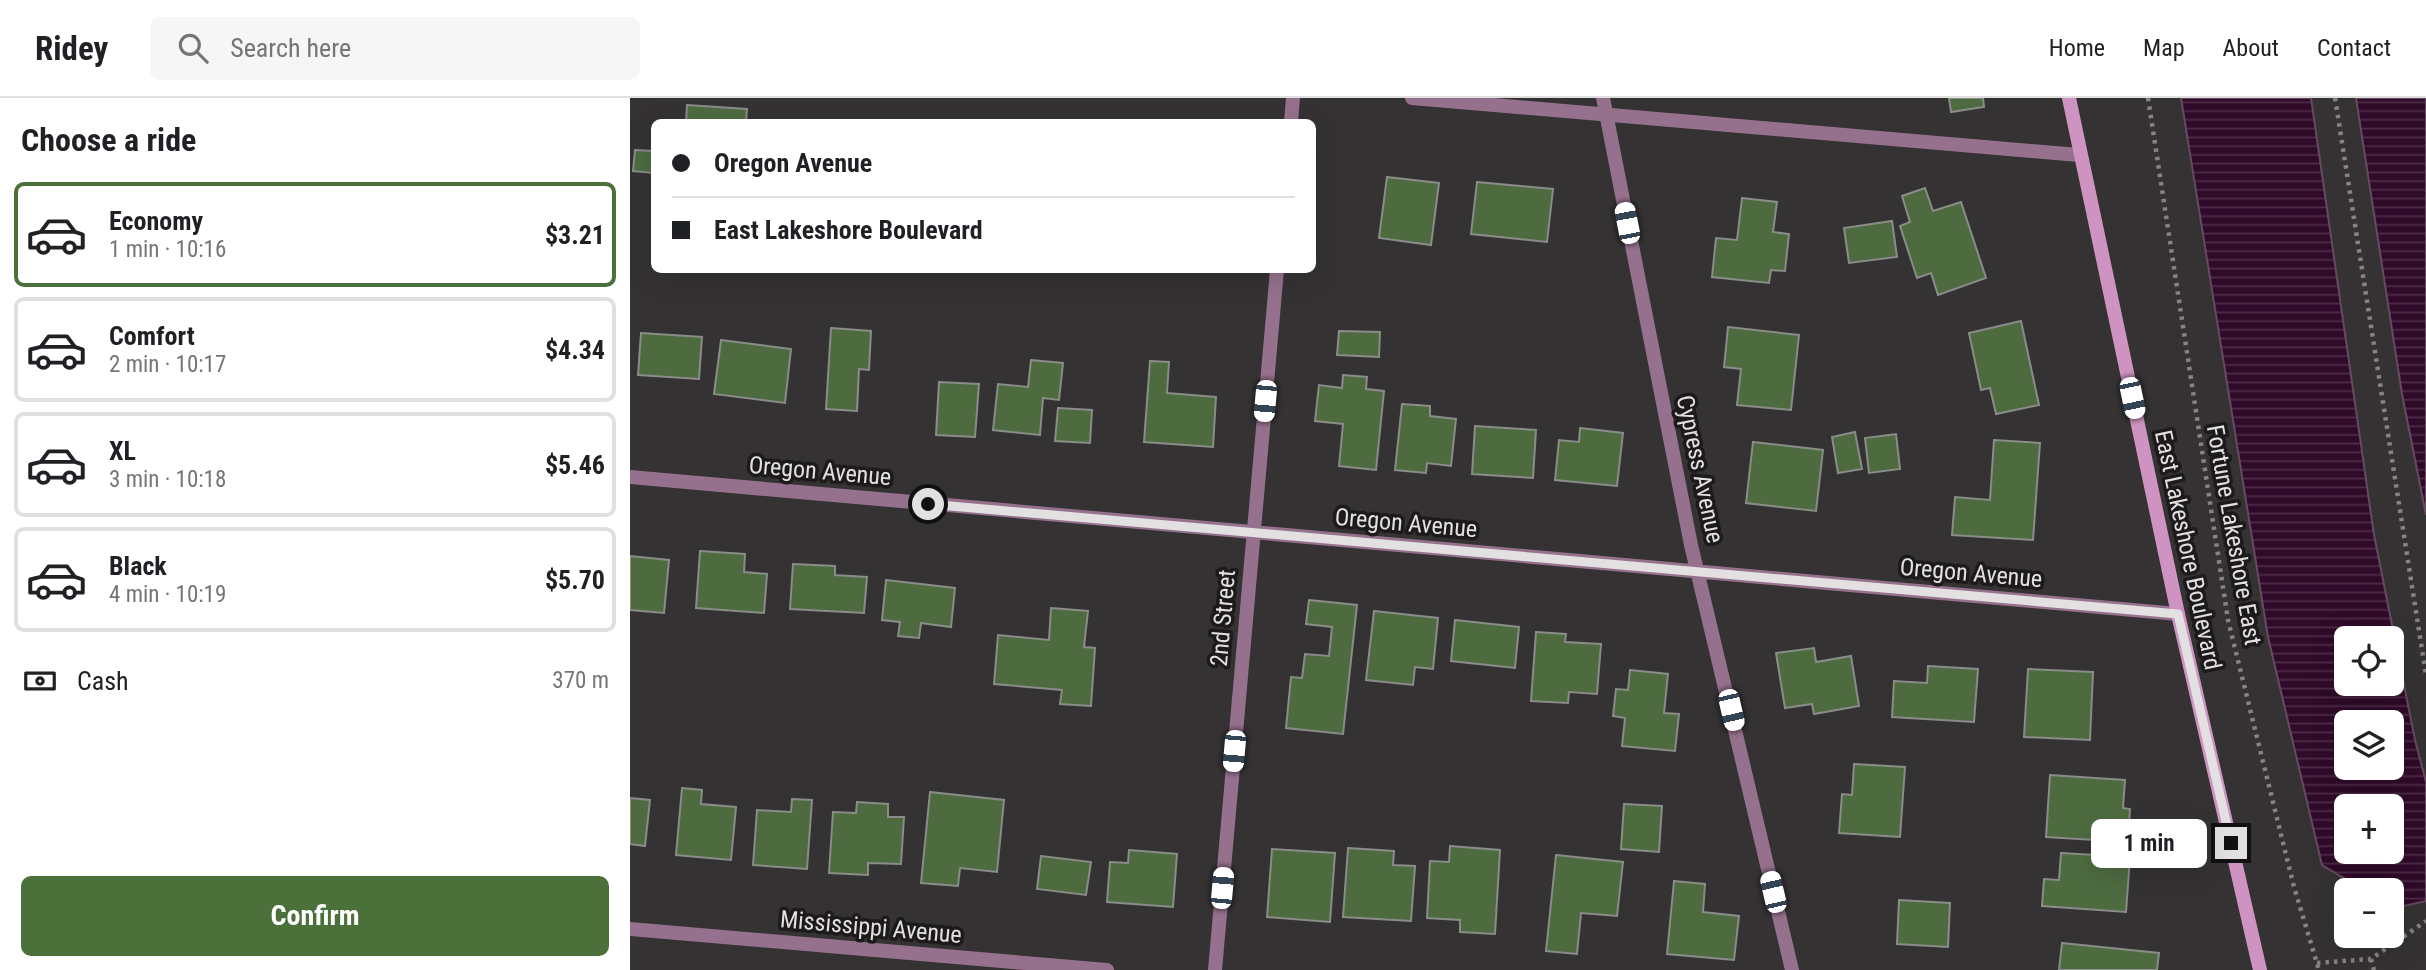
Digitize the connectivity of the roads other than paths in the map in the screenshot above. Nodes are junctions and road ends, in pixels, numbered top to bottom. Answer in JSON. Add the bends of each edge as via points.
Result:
{"nodes":[{"id":1,"x":1293,"y":98,"type":"edge"},
{"id":2,"x":1412,"y":98,"type":"edge"},
{"id":3,"x":1603,"y":98,"type":"edge"},
{"id":4,"x":2070,"y":98,"type":"edge"},
{"id":5,"x":1605,"y":115,"type":"junction"},
{"id":6,"x":1291,"y":119,"type":"edge"},
{"id":7,"x":2079,"y":155,"type":"junction"},
{"id":8,"x":1277,"y":273,"type":"edge"},
{"id":9,"x":630,"y":477,"type":"edge"},
{"id":10,"x":1254,"y":533,"type":"junction"},
{"id":11,"x":1698,"y":572,"type":"junction"},
{"id":12,"x":2178,"y":614,"type":"junction"},
{"id":13,"x":630,"y":929,"type":"edge"},
{"id":14,"x":1107,"y":970,"type":"edge"},
{"id":15,"x":1215,"y":970,"type":"edge"},
{"id":16,"x":1791,"y":970,"type":"edge"},
{"id":17,"x":2260,"y":970,"type":"edge"}],
"edges":[{"from":1,"to":6,"type":"street"},
{"from":2,"to":5,"type":"street"},
{"from":3,"to":5,"type":"street","name":"Cypress Avenue"},
{"from":4,"to":7,"type":"street","name":"East Lakeshore Boulevard"},
{"from":5,"to":7,"type":"street"},
{"from":5,"to":11,"type":"street","name":"Cypress Avenue"},
{"from":7,"to":12,"type":"street","name":"East Lakeshore Boulevard"},
{"from":8,"to":10,"type":"street","name":"2nd Street"},
{"from":9,"to":10,"type":"street","name":"Oregon Avenue"},
{"from":10,"to":11,"type":"street","name":"Oregon Avenue"},
{"from":10,"to":15,"type":"street","name":"2nd Street"},
{"from":11,"to":12,"type":"street","name":"Oregon Avenue"},
{"from":11,"to":16,"type":"street","name":"Cypress Avenue"},
{"from":12,"to":17,"type":"street","name":"East Lakeshore Boulevard"},
{"from":13,"to":14,"type":"street","name":"Mississippi Avenue"}]}
